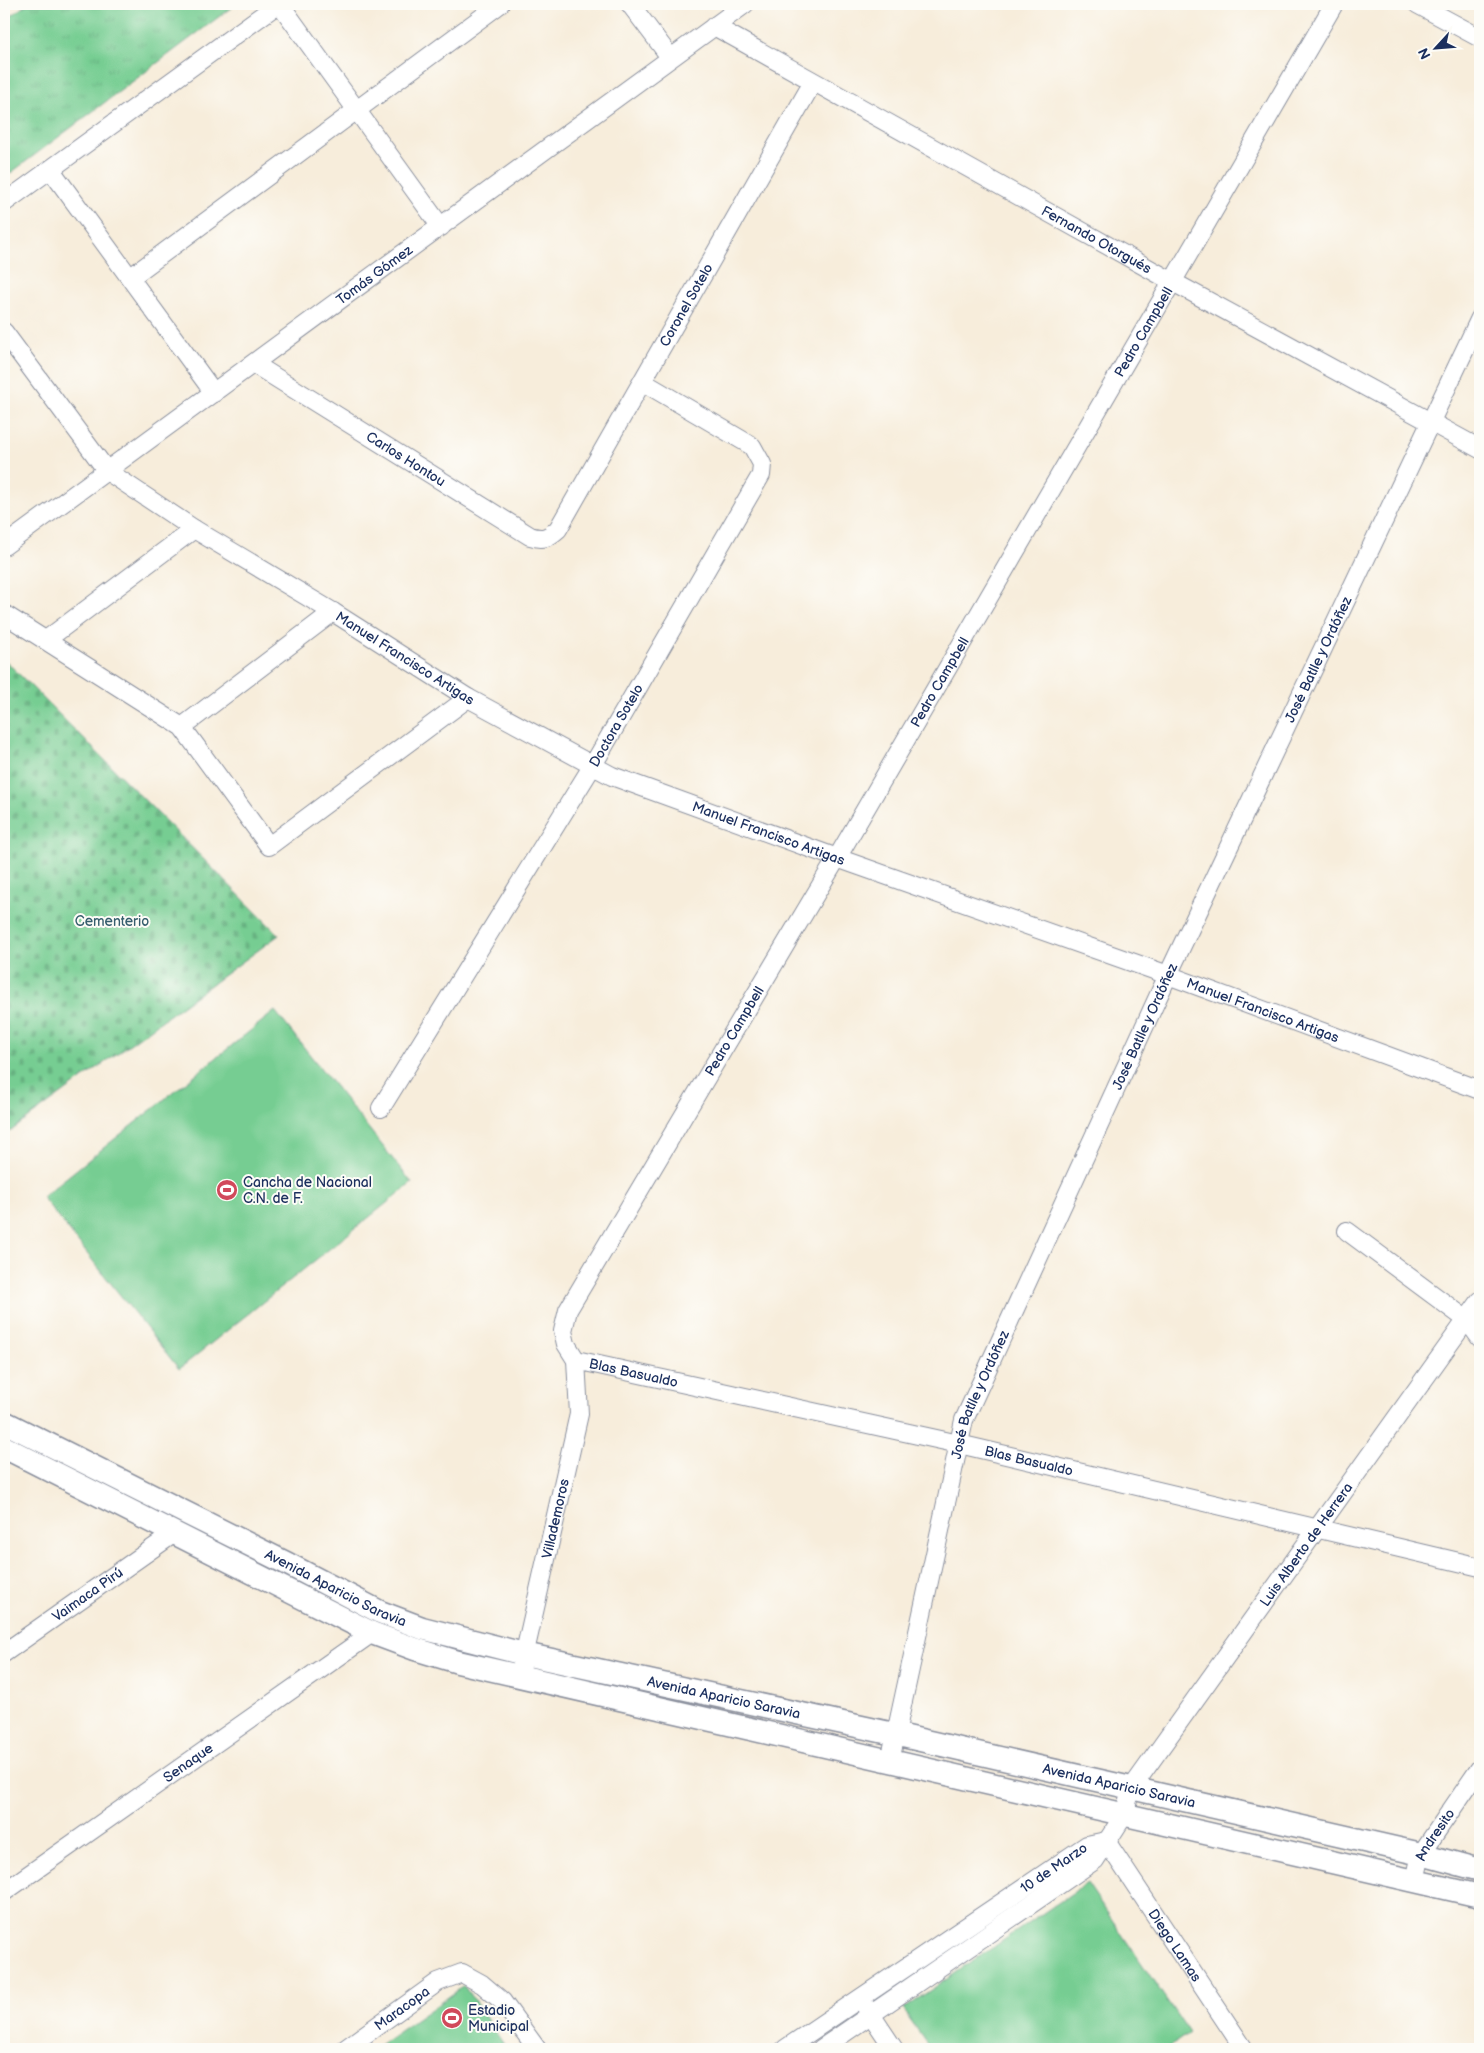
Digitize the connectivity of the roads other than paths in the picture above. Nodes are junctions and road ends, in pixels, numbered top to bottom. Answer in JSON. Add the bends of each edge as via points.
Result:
{"nodes":[{"id":1,"x":279,"y":4,"type":"edge"},
{"id":2,"x":500,"y":4,"type":"edge"},
{"id":3,"x":630,"y":4,"type":"edge"},
{"id":4,"x":745,"y":4,"type":"edge"},
{"id":5,"x":1334,"y":4,"type":"edge"},
{"id":6,"x":1417,"y":4,"type":"edge"},
{"id":7,"x":714,"y":26,"type":"junction"},
{"id":8,"x":1480,"y":38,"type":"edge"},
{"id":9,"x":670,"y":57,"type":"junction"},
{"id":10,"x":813,"y":82,"type":"junction"},
{"id":11,"x":356,"y":110,"type":"junction"},
{"id":12,"x":52,"y":170,"type":"junction"},
{"id":13,"x":4,"y":203,"type":"edge"},
{"id":14,"x":441,"y":227,"type":"junction"},
{"id":15,"x":131,"y":277,"type":"junction"},
{"id":16,"x":1173,"y":282,"type":"junction"},
{"id":17,"x":1480,"y":318,"type":"edge"},
{"id":18,"x":4,"y":332,"type":"edge"},
{"id":19,"x":254,"y":364,"type":"junction"},
{"id":20,"x":642,"y":382,"type":"junction"},
{"id":21,"x":214,"y":393,"type":"junction"},
{"id":22,"x":1431,"y":422,"type":"junction"},
{"id":23,"x":1480,"y":449,"type":"edge"},
{"id":24,"x":107,"y":471,"type":"junction"},
{"id":25,"x":194,"y":529,"type":"junction"},
{"id":26,"x":558,"y":529,"type":"joint"},
{"id":27,"x":4,"y":546,"type":"edge"},
{"id":28,"x":333,"y":612,"type":"junction"},
{"id":29,"x":4,"y":614,"type":"edge"},
{"id":30,"x":46,"y":640,"type":"junction"},
{"id":31,"x":468,"y":698,"type":"junction"},
{"id":32,"x":182,"y":728,"type":"junction"},
{"id":33,"x":592,"y":765,"type":"junction"},
{"id":34,"x":837,"y":858,"type":"junction"},
{"id":35,"x":1168,"y":975,"type":"junction"},
{"id":36,"x":1480,"y":1090,"type":"edge"},
{"id":37,"x":381,"y":1108,"type":"dead end"},
{"id":38,"x":1347,"y":1231,"type":"dead end"},
{"id":39,"x":1480,"y":1301,"type":"edge"},
{"id":40,"x":1467,"y":1320,"type":"junction"},
{"id":41,"x":1480,"y":1338,"type":"edge"},
{"id":42,"x":576,"y":1360,"type":"junction"},
{"id":43,"x":4,"y":1422,"type":"edge"},
{"id":44,"x":959,"y":1444,"type":"junction"},
{"id":45,"x":4,"y":1447,"type":"edge"},
{"id":46,"x":1316,"y":1528,"type":"junction"},
{"id":47,"x":172,"y":1534,"type":"junction"},
{"id":48,"x":1480,"y":1567,"type":"edge"},
{"id":49,"x":422,"y":1628,"type":"junction"},
{"id":50,"x":372,"y":1633,"type":"junction"},
{"id":51,"x":415,"y":1649,"type":"junction"},
{"id":52,"x":4,"y":1653,"type":"edge"},
{"id":53,"x":524,"y":1654,"type":"junction"},
{"id":54,"x":519,"y":1676,"type":"junction"},
{"id":55,"x":894,"y":1734,"type":"junction"},
{"id":56,"x":890,"y":1761,"type":"junction"},
{"id":57,"x":1480,"y":1768,"type":"edge"},
{"id":58,"x":1130,"y":1789,"type":"junction"},
{"id":59,"x":1124,"y":1815,"type":"junction"},
{"id":60,"x":1106,"y":1841,"type":"junction"},
{"id":61,"x":1421,"y":1854,"type":"junction"},
{"id":62,"x":1480,"y":1870,"type":"edge"},
{"id":63,"x":1415,"y":1881,"type":"junction"},
{"id":64,"x":4,"y":1892,"type":"edge"},
{"id":65,"x":1480,"y":1896,"type":"edge"},
{"id":66,"x":860,"y":1999,"type":"junction"},
{"id":67,"x":872,"y":2016,"type":"junction"},
{"id":68,"x":345,"y":2049,"type":"edge"},
{"id":69,"x":537,"y":2049,"type":"edge"},
{"id":70,"x":785,"y":2049,"type":"edge"},
{"id":71,"x":822,"y":2049,"type":"edge"},
{"id":72,"x":894,"y":2049,"type":"edge"},
{"id":73,"x":1244,"y":2049,"type":"edge"}],
"edges":[{"from":1,"to":11,"type":"street"},
{"from":1,"to":12,"type":"street"},
{"from":2,"to":11,"type":"street"},
{"from":3,"to":9,"type":"street"},
{"from":4,"to":7,"type":"street","name":"Tomás Gómez"},
{"from":5,"to":16,"type":"street","name":"Pedro Campbell"},
{"from":6,"to":8,"type":"street"},
{"from":7,"to":9,"type":"street","name":"Tomás Gómez"},
{"from":7,"to":10,"type":"street","name":"Fernando Otorgués"},
{"from":9,"to":14,"type":"street","name":"Tomás Gómez"},
{"from":10,"to":16,"type":"street","name":"Fernando Otorgués"},
{"from":10,"to":20,"type":"street","name":"Coronel Sotelo"},
{"from":11,"to":14,"type":"street"},
{"from":11,"to":15,"type":"street"},
{"from":12,"to":13,"type":"street"},
{"from":12,"to":15,"type":"street"},
{"from":14,"to":19,"type":"street","name":"Tomás Gómez"},
{"from":15,"to":21,"type":"street"},
{"from":16,"to":22,"type":"street","name":"Fernando Otorgués"},
{"from":16,"to":34,"type":"street","name":"Pedro Campbell"},
{"from":17,"to":22,"type":"street","name":"José Batlle y Ordóñez"},
{"from":18,"to":24,"type":"street","name":"Manuel Francisco Artigas"},
{"from":19,"to":21,"type":"street","name":"Tomás Gómez"},
{"from":19,"to":26,"type":"street","name":"Carlos Hontou","via":[[530,536],[542,540]]},
{"from":20,"to":26,"type":"street","name":"Coronel Sotelo"},
{"from":20,"to":33,"type":"street","name":"Doctora Sotelo","via":[[752,446],[762,464],[761,475]]},
{"from":21,"to":24,"type":"street","name":"Tomás Gómez"},
{"from":22,"to":23,"type":"street","name":"Fernando Otorgués"},
{"from":22,"to":35,"type":"street","name":"José Batlle y Ordóñez"},
{"from":24,"to":25,"type":"street","name":"Manuel Francisco Artigas"},
{"from":24,"to":27,"type":"street","name":"Tomás Gómez"},
{"from":25,"to":28,"type":"street","name":"Manuel Francisco Artigas"},
{"from":25,"to":30,"type":"street"},
{"from":28,"to":31,"type":"street","name":"Manuel Francisco Artigas"},
{"from":28,"to":32,"type":"street"},
{"from":29,"to":30,"type":"street"},
{"from":30,"to":32,"type":"street"},
{"from":31,"to":32,"type":"street","via":[[269,846]]},
{"from":31,"to":33,"type":"street","name":"Manuel Francisco Artigas"},
{"from":33,"to":34,"type":"street","name":"Manuel Francisco Artigas","via":[[612,776]]},
{"from":33,"to":37,"type":"street","name":"Doctora Sotelo"},
{"from":34,"to":35,"type":"street","name":"Manuel Francisco Artigas"},
{"from":34,"to":42,"type":"street","name":"Pedro Campbell","via":[[568,1310],[563,1331],[566,1344]]},
{"from":35,"to":36,"type":"street","name":"Manuel Francisco Artigas"},
{"from":35,"to":44,"type":"street","name":"José Batlle y Ordóñez","via":[[964,1420]]},
{"from":38,"to":40,"type":"street"},
{"from":39,"to":40,"type":"street","name":"Luis Alberto de Herrera"},
{"from":40,"to":41,"type":"street"},
{"from":40,"to":46,"type":"street","name":"Luis Alberto de Herrera"},
{"from":42,"to":44,"type":"street","name":"Blas Basualdo"},
{"from":42,"to":53,"type":"street","name":"Villademoros","via":[[579,1414]]},
{"from":43,"to":49,"type":"street","name":"Avenida Aparicio Saravia","via":[[380,1612]]},
{"from":44,"to":46,"type":"street","name":"Blas Basualdo"},
{"from":44,"to":55,"type":"street","name":"José Batlle y Ordóñez"},
{"from":45,"to":47,"type":"street","name":"Avenida Aparicio Saravia"},
{"from":46,"to":48,"type":"street","name":"Blas Basualdo"},
{"from":46,"to":58,"type":"street","name":"Luis Alberto de Herrera"},
{"from":47,"to":50,"type":"street","name":"Avenida Aparicio Saravia"},
{"from":47,"to":52,"type":"street","name":"Vaimaca Pirú"},
{"from":49,"to":51,"type":"street"},
{"from":49,"to":53,"type":"street","name":"Avenida Aparicio Saravia"},
{"from":50,"to":51,"type":"street","name":"Avenida Aparicio Saravia"},
{"from":50,"to":64,"type":"street","name":"Senaque"},
{"from":51,"to":54,"type":"street","name":"Avenida Aparicio Saravia"},
{"from":53,"to":54,"type":"street","name":"Villademoros"},
{"from":53,"to":55,"type":"street","name":"Avenida Aparicio Saravia"},
{"from":54,"to":56,"type":"street","name":"Avenida Aparicio Saravia"},
{"from":55,"to":56,"type":"street","name":"José Batlle y Ordóñez"},
{"from":55,"to":58,"type":"street","name":"Avenida Aparicio Saravia"},
{"from":56,"to":59,"type":"street","name":"Avenida Aparicio Saravia"},
{"from":57,"to":61,"type":"street","name":"Andresito"},
{"from":58,"to":59,"type":"street"},
{"from":58,"to":61,"type":"street","name":"Avenida Aparicio Saravia"},
{"from":59,"to":60,"type":"street"},
{"from":59,"to":63,"type":"street","name":"Avenida Aparicio Saravia"},
{"from":60,"to":66,"type":"street","name":"10 de Marzo","via":[[1087,1845]]},
{"from":60,"to":67,"type":"street","name":"10 de Marzo","via":[[1095,1860]]},
{"from":60,"to":73,"type":"street","name":"Diego Lamas"},
{"from":61,"to":62,"type":"street","name":"Avenida Aparicio Saravia"},
{"from":61,"to":63,"type":"street","name":"Andresito"},
{"from":63,"to":65,"type":"street","name":"Avenida Aparicio Saravia"},
{"from":66,"to":67,"type":"street"},
{"from":66,"to":70,"type":"street","name":"10 de Marzo"},
{"from":67,"to":71,"type":"street","name":"10 de Marzo"},
{"from":67,"to":72,"type":"street"},
{"from":68,"to":69,"type":"street","name":"Maracopa","via":[[438,1982],[462,1973],[502,2001]]}]}
